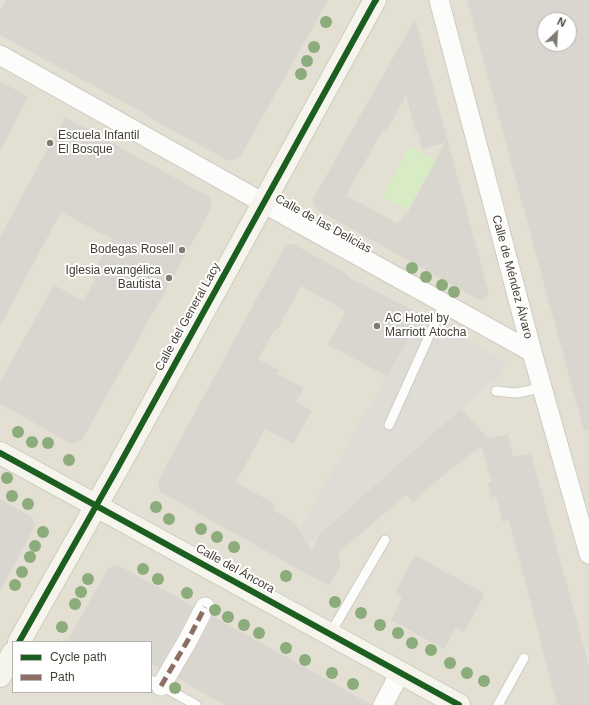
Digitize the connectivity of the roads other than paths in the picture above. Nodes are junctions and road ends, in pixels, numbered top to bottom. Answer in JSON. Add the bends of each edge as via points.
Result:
{"nodes":[{"id":1,"x":439,"y":0,"type":"edge"},
{"id":2,"x":375,"y":1,"type":"edge"},
{"id":3,"x":0,"y":55,"type":"edge"},
{"id":4,"x":263,"y":203,"type":"junction"},
{"id":5,"x":445,"y":304,"type":"junction"},
{"id":6,"x":532,"y":352,"type":"junction"},
{"id":7,"x":542,"y":388,"type":"junction"},
{"id":8,"x":496,"y":391,"type":"dead end"},
{"id":9,"x":389,"y":425,"type":"dead end"},
{"id":10,"x":0,"y":453,"type":"edge"},
{"id":11,"x":96,"y":506,"type":"junction"},
{"id":12,"x":385,"y":540,"type":"dead end"},
{"id":13,"x":589,"y":554,"type":"edge"},
{"id":14,"x":205,"y":607,"type":"dead end"},
{"id":15,"x":330,"y":634,"type":"junction"},
{"id":16,"x":20,"y":641,"type":"edge"},
{"id":17,"x":12,"y":655,"type":"edge"},
{"id":18,"x":524,"y":658,"type":"dead end"},
{"id":19,"x":400,"y":673,"type":"junction"},
{"id":20,"x":0,"y":676,"type":"edge"},
{"id":21,"x":156,"y":683,"type":"edge"},
{"id":22,"x":196,"y":705,"type":"edge"},
{"id":23,"x":383,"y":705,"type":"edge"},
{"id":24,"x":458,"y":705,"type":"edge"},
{"id":25,"x":498,"y":705,"type":"edge"}],
"edges":[{"from":1,"to":6,"type":"street","name":"Calle de Méndez Álvaro"},
{"from":2,"to":4,"type":"street","name":"Calle del General Lacy"},
{"from":3,"to":4,"type":"street","name":"Calle de las Delicias"},
{"from":4,"to":5,"type":"street","name":"Calle de las Delicias"},
{"from":4,"to":11,"type":"street","name":"Calle del General Lacy"},
{"from":5,"to":6,"type":"street","name":"Calle de las Delicias"},
{"from":5,"to":9,"type":"lane"},
{"from":6,"to":7,"type":"street","name":"Calle de Méndez Álvaro"},
{"from":7,"to":8,"type":"lane","via":[[516,393]]},
{"from":7,"to":13,"type":"street","name":"Calle de Méndez Álvaro"},
{"from":10,"to":11,"type":"street","name":"Calle del Áncora"},
{"from":11,"to":15,"type":"street","name":"Calle del Áncora"},
{"from":11,"to":16,"type":"street","name":"Calle del General Lacy"},
{"from":12,"to":15,"type":"lane"},
{"from":14,"to":21,"type":"street","via":[[188,640]]},
{"from":15,"to":19,"type":"street","name":"Calle del Áncora"},
{"from":17,"to":20,"type":"street"},
{"from":18,"to":25,"type":"lane"},
{"from":19,"to":23,"type":"street"},
{"from":19,"to":24,"type":"street","name":"Calle del Áncora"},
{"from":21,"to":22,"type":"lane"}]}
